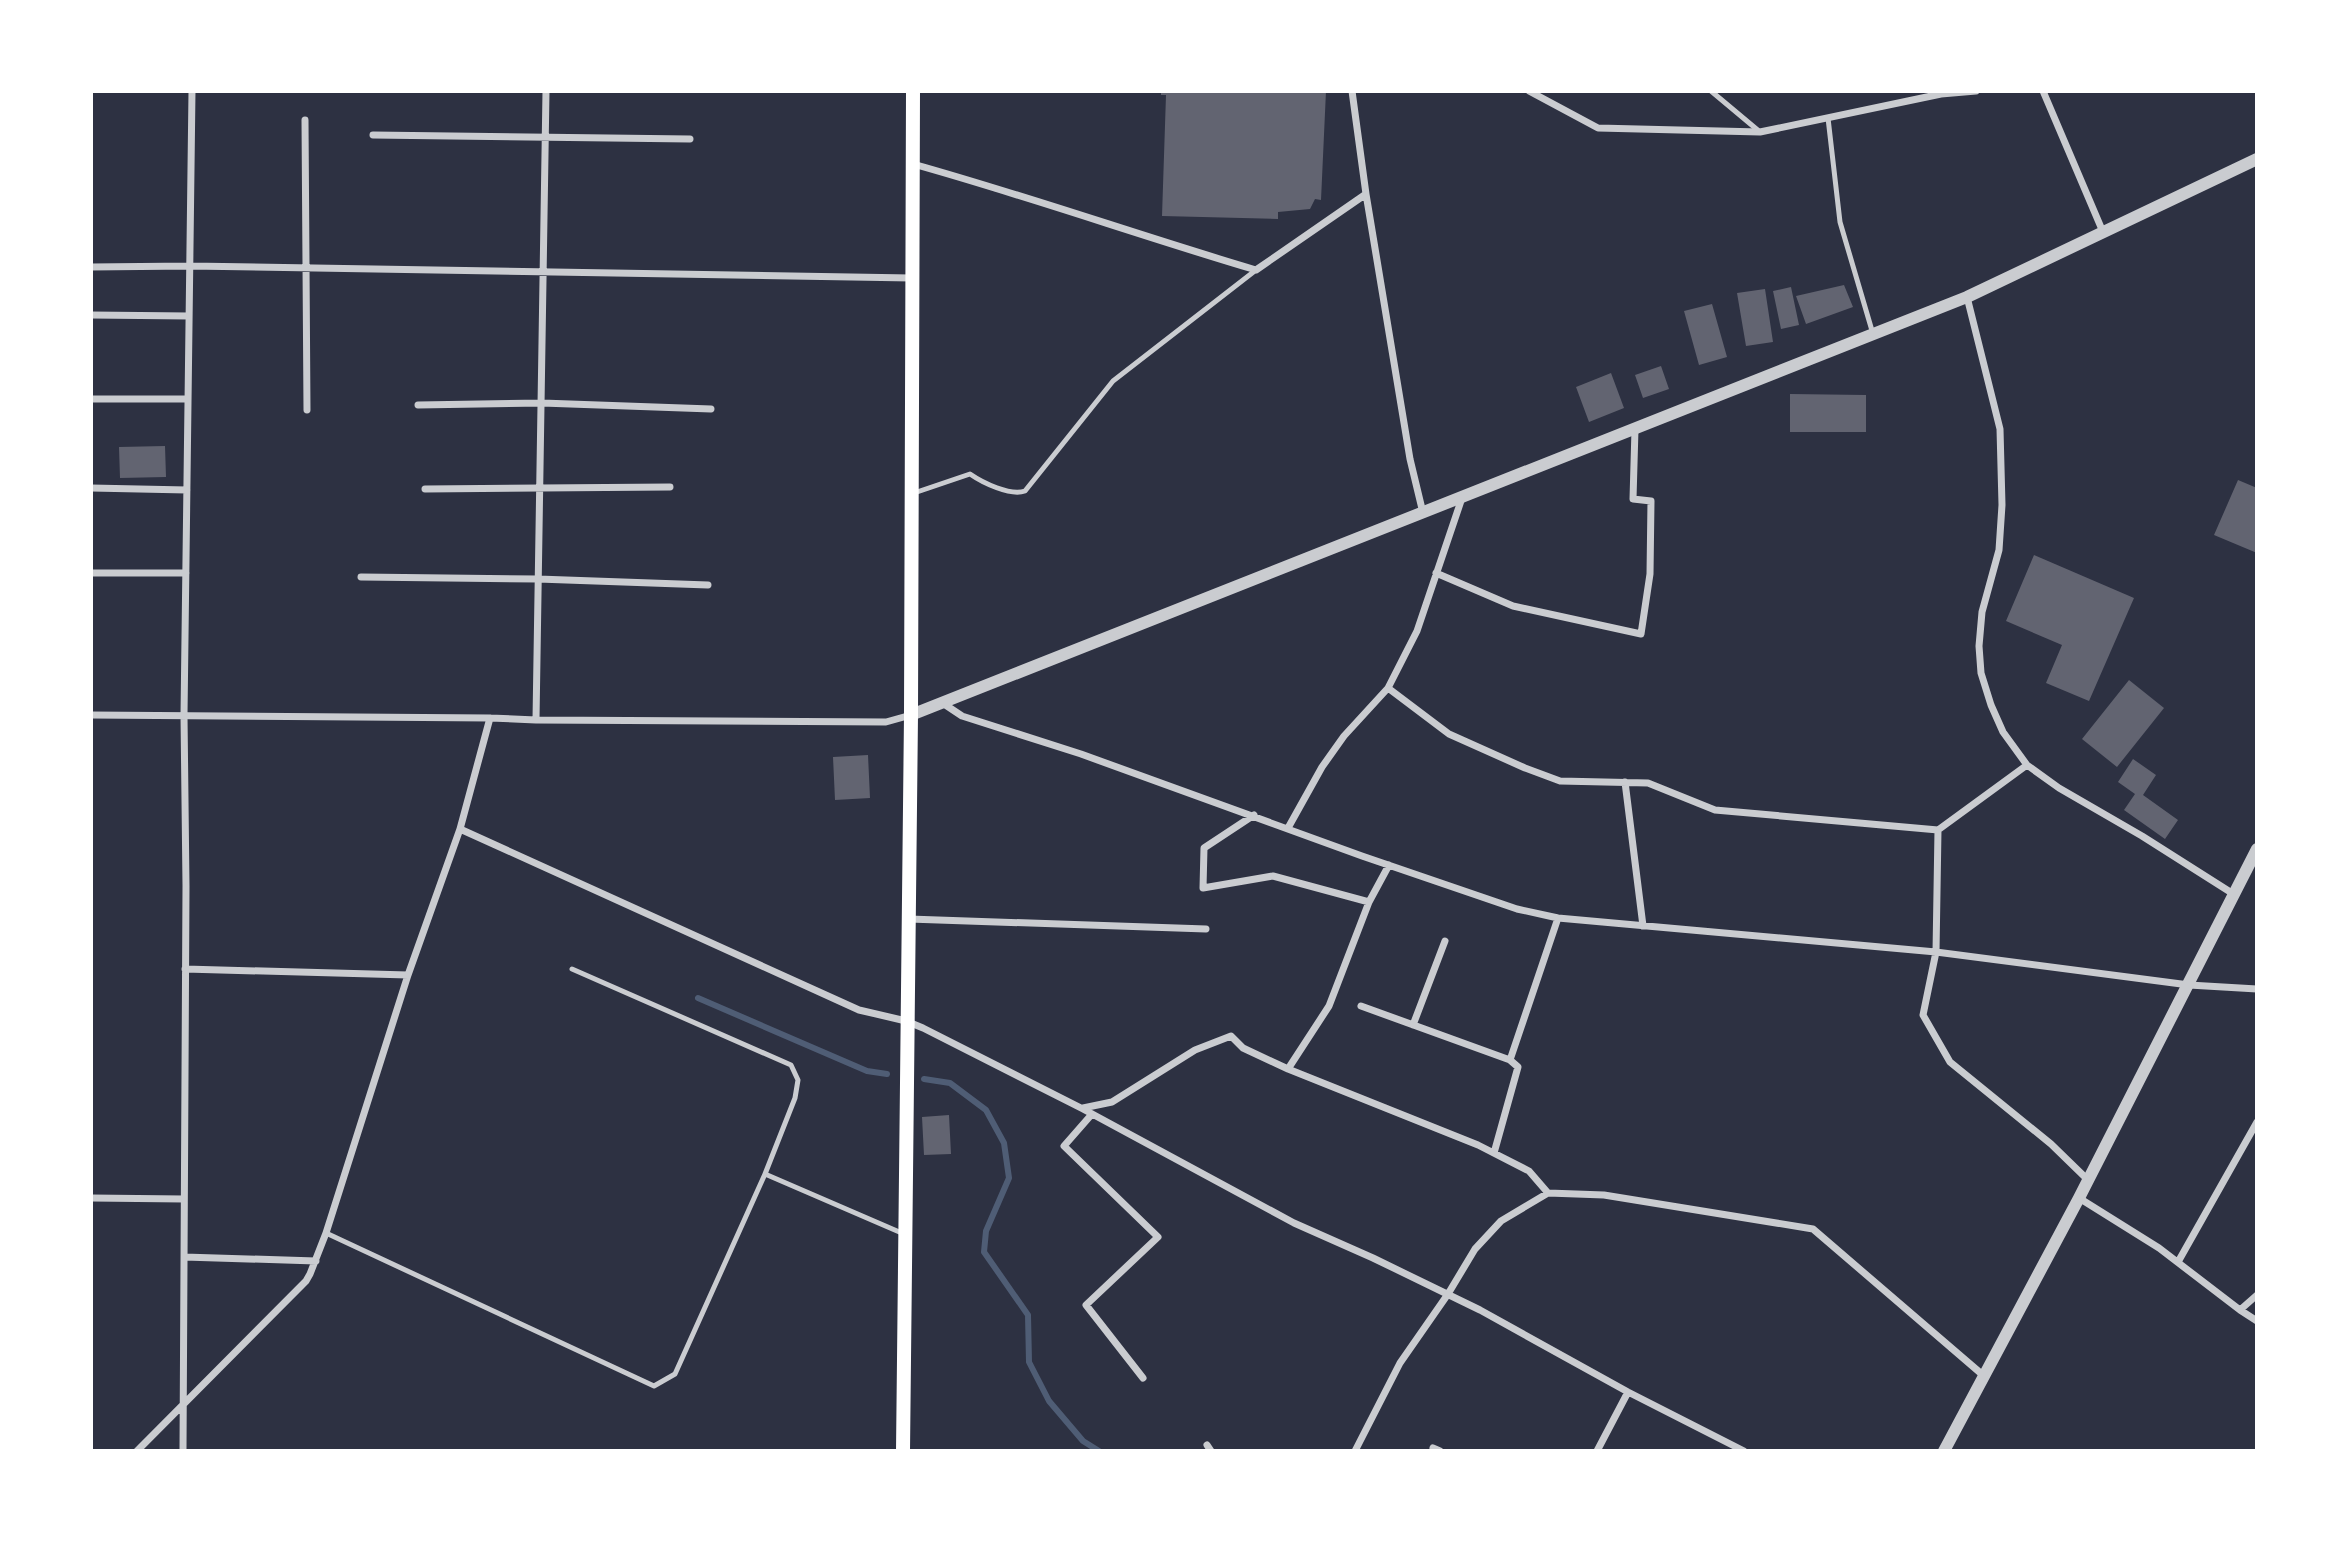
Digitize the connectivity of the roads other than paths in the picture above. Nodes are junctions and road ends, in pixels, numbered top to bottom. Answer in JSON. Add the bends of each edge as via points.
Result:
{"nodes":[{"id":1,"x":192,"y":91,"type":"edge"},
{"id":2,"x":545,"y":91,"type":"edge"},
{"id":3,"x":913,"y":91,"type":"edge"},
{"id":4,"x":1352,"y":91,"type":"edge"},
{"id":5,"x":1529,"y":91,"type":"edge"},
{"id":6,"x":1711,"y":91,"type":"edge"},
{"id":7,"x":1976,"y":91,"type":"edge"},
{"id":8,"x":2043,"y":91,"type":"edge"},
{"id":9,"x":1828,"y":118,"type":"junction"},
{"id":10,"x":305,"y":120,"type":"dead end"},
{"id":11,"x":1760,"y":132,"type":"junction"},
{"id":12,"x":373,"y":135,"type":"dead end"},
{"id":13,"x":545,"y":139,"type":"junction"},
{"id":14,"x":690,"y":139,"type":"dead end"},
{"id":15,"x":2257,"y":159,"type":"edge"},
{"id":16,"x":912,"y":164,"type":"junction"},
{"id":17,"x":1366,"y":194,"type":"junction"},
{"id":18,"x":2103,"y":232,"type":"junction"},
{"id":19,"x":190,"y":266,"type":"junction"},
{"id":20,"x":91,"y":267,"type":"edge"},
{"id":21,"x":306,"y":268,"type":"junction"},
{"id":22,"x":1255,"y":270,"type":"junction"},
{"id":23,"x":544,"y":272,"type":"junction"},
{"id":24,"x":911,"y":278,"type":"junction"},
{"id":25,"x":1967,"y":297,"type":"junction"},
{"id":26,"x":91,"y":315,"type":"edge"},
{"id":27,"x":189,"y":316,"type":"junction"},
{"id":28,"x":1873,"y":334,"type":"junction"},
{"id":29,"x":91,"y":398,"type":"edge"},
{"id":30,"x":188,"y":399,"type":"junction"},
{"id":31,"x":541,"y":403,"type":"junction"},
{"id":32,"x":418,"y":405,"type":"dead end"},
{"id":33,"x":711,"y":409,"type":"dead end"},
{"id":34,"x":307,"y":410,"type":"dead end"},
{"id":35,"x":1635,"y":429,"type":"junction"},
{"id":36,"x":670,"y":487,"type":"dead end"},
{"id":37,"x":91,"y":488,"type":"edge"},
{"id":38,"x":540,"y":488,"type":"junction"},
{"id":39,"x":425,"y":489,"type":"dead end"},
{"id":40,"x":187,"y":490,"type":"junction"},
{"id":41,"x":911,"y":494,"type":"junction"},
{"id":42,"x":1462,"y":497,"type":"junction"},
{"id":43,"x":1423,"y":513,"type":"junction"},
{"id":44,"x":91,"y":573,"type":"edge"},
{"id":45,"x":186,"y":573,"type":"junction"},
{"id":46,"x":1436,"y":573,"type":"junction"},
{"id":47,"x":361,"y":577,"type":"dead end"},
{"id":48,"x":538,"y":579,"type":"junction"},
{"id":49,"x":708,"y":585,"type":"dead end"},
{"id":50,"x":1388,"y":688,"type":"junction"},
{"id":51,"x":941,"y":701,"type":"junction"},
{"id":52,"x":91,"y":715,"type":"edge"},
{"id":53,"x":184,"y":715,"type":"junction"},
{"id":54,"x":911,"y":715,"type":"junction"},
{"id":55,"x":489,"y":718,"type":"junction"},
{"id":56,"x":536,"y":720,"type":"junction"},
{"id":57,"x":2027,"y":765,"type":"junction"},
{"id":58,"x":1625,"y":782,"type":"junction"},
{"id":59,"x":1254,"y":815,"type":"junction"},
{"id":60,"x":1288,"y":828,"type":"junction"},
{"id":61,"x":460,"y":829,"type":"junction"},
{"id":62,"x":1938,"y":830,"type":"junction"},
{"id":63,"x":2257,"y":849,"type":"edge"},
{"id":64,"x":1389,"y":865,"type":"junction"},
{"id":65,"x":2235,"y":895,"type":"junction"},
{"id":66,"x":1369,"y":902,"type":"junction"},
{"id":67,"x":1558,"y":918,"type":"junction"},
{"id":68,"x":909,"y":919,"type":"junction"},
{"id":69,"x":1643,"y":926,"type":"junction"},
{"id":70,"x":1206,"y":929,"type":"dead end"},
{"id":71,"x":1446,"y":941,"type":"dead end"},
{"id":72,"x":1936,"y":952,"type":"junction"},
{"id":73,"x":185,"y":969,"type":"junction"},
{"id":74,"x":572,"y":969,"type":"dead end"},
{"id":75,"x":408,"y":975,"type":"junction"},
{"id":76,"x":2189,"y":985,"type":"junction"},
{"id":77,"x":2257,"y":989,"type":"edge"},
{"id":78,"x":1361,"y":1006,"type":"dead end"},
{"id":79,"x":906,"y":1021,"type":"junction"},
{"id":80,"x":1413,"y":1025,"type":"junction"},
{"id":81,"x":1510,"y":1060,"type":"junction"},
{"id":82,"x":1288,"y":1069,"type":"junction"},
{"id":83,"x":1083,"y":1109,"type":"junction"},
{"id":84,"x":1092,"y":1114,"type":"junction"},
{"id":85,"x":2257,"y":1122,"type":"edge"},
{"id":86,"x":1494,"y":1153,"type":"junction"},
{"id":87,"x":765,"y":1174,"type":"junction"},
{"id":88,"x":2088,"y":1180,"type":"junction"},
{"id":89,"x":1548,"y":1193,"type":"junction"},
{"id":90,"x":91,"y":1198,"type":"edge"},
{"id":91,"x":2078,"y":1198,"type":"junction"},
{"id":92,"x":184,"y":1199,"type":"junction"},
{"id":93,"x":326,"y":1233,"type":"junction"},
{"id":94,"x":906,"y":1235,"type":"junction"},
{"id":95,"x":184,"y":1257,"type":"junction"},
{"id":96,"x":316,"y":1261,"type":"junction"},
{"id":97,"x":2178,"y":1262,"type":"junction"},
{"id":98,"x":1448,"y":1294,"type":"junction"},
{"id":99,"x":2257,"y":1295,"type":"edge"},
{"id":100,"x":2240,"y":1310,"type":"junction"},
{"id":101,"x":2257,"y":1321,"type":"edge"},
{"id":102,"x":1985,"y":1377,"type":"junction"},
{"id":103,"x":1143,"y":1378,"type":"dead end"},
{"id":104,"x":1628,"y":1392,"type":"junction"},
{"id":105,"x":182,"y":1406,"type":"junction"},
{"id":106,"x":137,"y":1451,"type":"edge"},
{"id":107,"x":183,"y":1451,"type":"edge"},
{"id":108,"x":903,"y":1451,"type":"edge"},
{"id":109,"x":1355,"y":1451,"type":"edge"},
{"id":110,"x":1597,"y":1451,"type":"edge"},
{"id":111,"x":1744,"y":1451,"type":"edge"},
{"id":112,"x":1944,"y":1451,"type":"edge"}],
"edges":[{"from":1,"to":19,"type":"street"},
{"from":2,"to":13,"type":"street"},
{"from":3,"to":16,"type":"main road"},
{"from":4,"to":17,"type":"street"},
{"from":5,"to":11,"type":"street","via":[[1598,128]]},
{"from":6,"to":11,"type":"lane"},
{"from":7,"to":9,"type":"street"},
{"from":8,"to":18,"type":"street"},
{"from":9,"to":11,"type":"street"},
{"from":9,"to":28,"type":"lane","via":[[1840,222]]},
{"from":10,"to":21,"type":"street"},
{"from":12,"to":13,"type":"street"},
{"from":13,"to":14,"type":"street"},
{"from":13,"to":23,"type":"street"},
{"from":15,"to":18,"type":"street"},
{"from":16,"to":22,"type":"street","via":[[1008,190]]},
{"from":16,"to":24,"type":"main road"},
{"from":17,"to":22,"type":"street"},
{"from":17,"to":43,"type":"street"},
{"from":18,"to":25,"type":"street"},
{"from":19,"to":20,"type":"street"},
{"from":19,"to":21,"type":"street"},
{"from":19,"to":27,"type":"street"},
{"from":21,"to":23,"type":"street"},
{"from":21,"to":34,"type":"street"},
{"from":22,"to":41,"type":"lane","via":[[1113,380],[1025,491],[1018,493],[970,474]]},
{"from":23,"to":24,"type":"street"},
{"from":23,"to":31,"type":"street"},
{"from":24,"to":41,"type":"main road"},
{"from":25,"to":28,"type":"street"},
{"from":25,"to":57,"type":"street","via":[[2000,429],[2000,539],[1982,612],[1982,673],[2003,732]]},
{"from":26,"to":27,"type":"street"},
{"from":27,"to":30,"type":"street"},
{"from":28,"to":35,"type":"street"},
{"from":29,"to":30,"type":"street"},
{"from":30,"to":40,"type":"street"},
{"from":31,"to":32,"type":"street"},
{"from":31,"to":33,"type":"street"},
{"from":31,"to":38,"type":"street"},
{"from":35,"to":42,"type":"street"},
{"from":35,"to":46,"type":"street","via":[[1633,499],[1651,501],[1650,574],[1641,634],[1513,606]]},
{"from":36,"to":38,"type":"street"},
{"from":37,"to":40,"type":"street"},
{"from":38,"to":39,"type":"street"},
{"from":38,"to":48,"type":"street"},
{"from":40,"to":45,"type":"street"},
{"from":41,"to":54,"type":"main road"},
{"from":42,"to":43,"type":"street"},
{"from":42,"to":46,"type":"street"},
{"from":43,"to":51,"type":"street"},
{"from":44,"to":45,"type":"street"},
{"from":45,"to":53,"type":"street"},
{"from":46,"to":50,"type":"street","via":[[1417,631]]},
{"from":47,"to":48,"type":"street"},
{"from":48,"to":49,"type":"street"},
{"from":48,"to":56,"type":"street"},
{"from":50,"to":58,"type":"street","via":[[1449,734],[1525,768],[1560,781]]},
{"from":50,"to":60,"type":"street","via":[[1329,756]]},
{"from":51,"to":54,"type":"street"},
{"from":51,"to":59,"type":"street","via":[[962,716]]},
{"from":52,"to":53,"type":"street"},
{"from":53,"to":55,"type":"street"},
{"from":53,"to":73,"type":"street"},
{"from":54,"to":56,"type":"street","via":[[886,722]]},
{"from":54,"to":68,"type":"main road"},
{"from":55,"to":56,"type":"street"},
{"from":55,"to":61,"type":"street"},
{"from":57,"to":62,"type":"street"},
{"from":57,"to":65,"type":"street"},
{"from":58,"to":62,"type":"street","via":[[1648,783],[1715,810]]},
{"from":58,"to":69,"type":"street"},
{"from":59,"to":60,"type":"street"},
{"from":59,"to":66,"type":"street","via":[[1203,848],[1203,888],[1273,876]]},
{"from":60,"to":64,"type":"street"},
{"from":61,"to":75,"type":"street"},
{"from":61,"to":79,"type":"street","via":[[859,1010]]},
{"from":62,"to":72,"type":"street"},
{"from":63,"to":65,"type":"street"},
{"from":64,"to":66,"type":"street"},
{"from":64,"to":67,"type":"street","via":[[1517,909]]},
{"from":65,"to":76,"type":"street"},
{"from":66,"to":82,"type":"street","via":[[1329,1006]]},
{"from":67,"to":69,"type":"street"},
{"from":67,"to":81,"type":"street"},
{"from":68,"to":70,"type":"street"},
{"from":68,"to":79,"type":"main road"},
{"from":69,"to":72,"type":"street"},
{"from":71,"to":80,"type":"street"},
{"from":72,"to":76,"type":"street"},
{"from":72,"to":88,"type":"street","via":[[1923,1015],[1950,1062]]},
{"from":73,"to":75,"type":"street"},
{"from":73,"to":92,"type":"street"},
{"from":74,"to":87,"type":"lane","via":[[791,1065],[798,1080],[795,1098]]},
{"from":75,"to":93,"type":"street"},
{"from":76,"to":77,"type":"street"},
{"from":76,"to":88,"type":"street"},
{"from":78,"to":80,"type":"street"},
{"from":79,"to":83,"type":"street"},
{"from":79,"to":94,"type":"main road"},
{"from":80,"to":81,"type":"street"},
{"from":81,"to":86,"type":"street","via":[[1518,1067]]},
{"from":82,"to":83,"type":"street","via":[[1243,1048],[1231,1036],[1195,1050],[1112,1102]]},
{"from":82,"to":86,"type":"street"},
{"from":83,"to":84,"type":"street"},
{"from":84,"to":98,"type":"street","via":[[1294,1223]]},
{"from":84,"to":103,"type":"street","via":[[1064,1146],[1158,1237],[1086,1305]]},
{"from":85,"to":97,"type":"street"},
{"from":86,"to":89,"type":"street","via":[[1529,1171]]},
{"from":87,"to":93,"type":"lane","via":[[675,1374],[654,1386]]},
{"from":87,"to":94,"type":"lane"},
{"from":88,"to":91,"type":"street"},
{"from":89,"to":98,"type":"street","via":[[1501,1221],[1475,1249]]},
{"from":89,"to":102,"type":"street","via":[[1604,1195],[1813,1229]]},
{"from":90,"to":92,"type":"street"},
{"from":91,"to":97,"type":"street"},
{"from":91,"to":102,"type":"street"},
{"from":92,"to":95,"type":"street"},
{"from":93,"to":96,"type":"street"},
{"from":94,"to":108,"type":"main road"},
{"from":95,"to":96,"type":"street"},
{"from":95,"to":105,"type":"street"},
{"from":96,"to":105,"type":"street","via":[[306,1281]]},
{"from":97,"to":100,"type":"street"},
{"from":98,"to":104,"type":"street"},
{"from":98,"to":109,"type":"street","via":[[1400,1363]]},
{"from":99,"to":100,"type":"street"},
{"from":100,"to":101,"type":"street"},
{"from":102,"to":112,"type":"street"},
{"from":104,"to":110,"type":"street"},
{"from":104,"to":111,"type":"street"},
{"from":105,"to":106,"type":"street"},
{"from":105,"to":107,"type":"street"}]}
